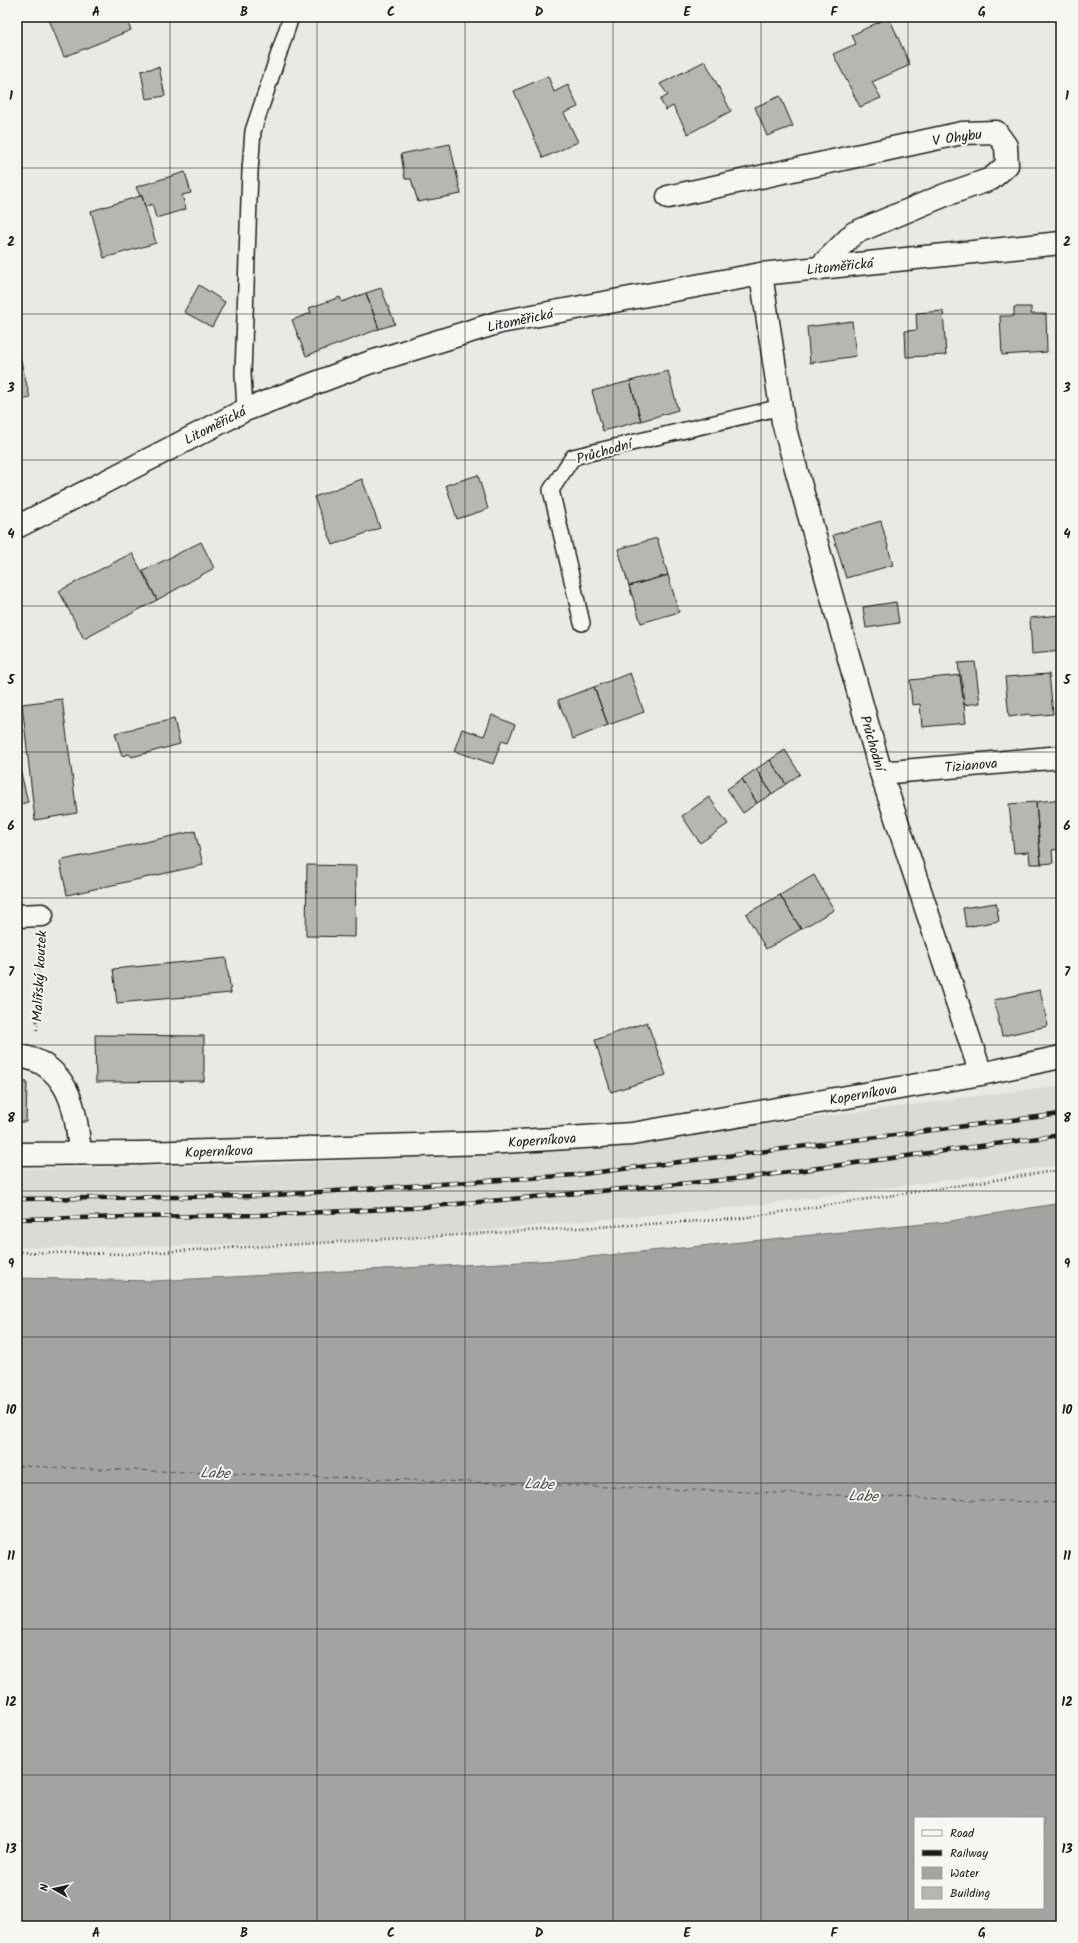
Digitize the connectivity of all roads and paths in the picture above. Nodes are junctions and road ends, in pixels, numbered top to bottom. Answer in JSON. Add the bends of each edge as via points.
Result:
{"nodes":[{"id":1,"x":291,"y":17,"type":"edge"},
{"id":2,"x":668,"y":197,"type":"dead end"},
{"id":3,"x":1061,"y":243,"type":"edge"},
{"id":4,"x":818,"y":269,"type":"junction"},
{"id":5,"x":761,"y":274,"type":"junction"},
{"id":6,"x":781,"y":407,"type":"junction"},
{"id":7,"x":245,"y":410,"type":"junction"},
{"id":8,"x":17,"y":527,"type":"edge"},
{"id":9,"x":582,"y":623,"type":"dead end"},
{"id":10,"x":1061,"y":757,"type":"edge"},
{"id":11,"x":881,"y":773,"type":"junction"},
{"id":12,"x":42,"y":915,"type":"joint"},
{"id":13,"x":17,"y":916,"type":"edge"},
{"id":14,"x":17,"y":1055,"type":"edge"},
{"id":15,"x":1061,"y":1057,"type":"edge"},
{"id":16,"x":40,"y":1062,"type":"junction"},
{"id":17,"x":981,"y":1074,"type":"junction"},
{"id":18,"x":80,"y":1153,"type":"junction"},
{"id":19,"x":17,"y":1154,"type":"edge"},
{"id":20,"x":1061,"y":1170,"type":"edge"},
{"id":21,"x":17,"y":1252,"type":"edge"}],
"edges":[{"from":1,"to":7,"type":"lane","via":[[253,131],[243,366]]},
{"from":2,"to":4,"type":"street","name":"V Ohybu","via":[[962,133],[996,132],[1006,146],[1007,165],[991,179],[854,233]]},
{"from":3,"to":4,"type":"street","name":"Litoměřická"},
{"from":4,"to":5,"type":"street","name":"Litoměřická"},
{"from":5,"to":6,"type":"street","name":"Průchodní"},
{"from":5,"to":7,"type":"street","name":"Litoměřická","via":[[500,322],[368,363]]},
{"from":6,"to":9,"type":"lane","name":"Průchodní","via":[[573,457],[550,490]]},
{"from":6,"to":11,"type":"street","name":"Průchodní"},
{"from":7,"to":8,"type":"street","name":"Litoměřická"},
{"from":10,"to":11,"type":"street","name":"Tizianova"},
{"from":11,"to":17,"type":"street","name":"Průchodní"},
{"from":12,"to":13,"type":"street","name":"Malířský koutek"},
{"from":12,"to":16,"type":"path","name":"Malířský koutek","via":[[36,1018]]},
{"from":14,"to":16,"type":"street"},
{"from":15,"to":17,"type":"street","name":"Koperníkova"},
{"from":16,"to":18,"type":"street","via":[[59,1076],[76,1114]]},
{"from":17,"to":18,"type":"street","name":"Koperníkova","via":[[632,1134],[488,1143]]},
{"from":18,"to":19,"type":"street","name":"Koperníkova"},
{"from":20,"to":21,"type":"path","via":[[736,1219],[125,1254]]}]}
